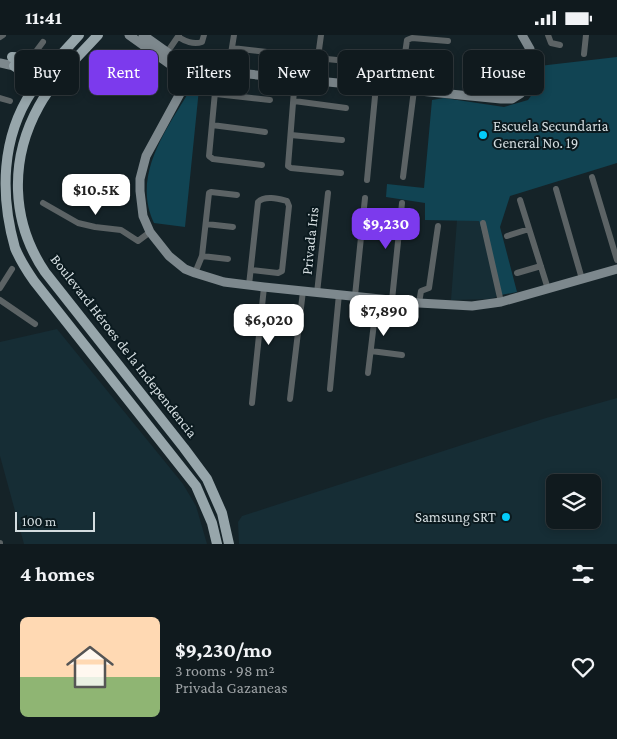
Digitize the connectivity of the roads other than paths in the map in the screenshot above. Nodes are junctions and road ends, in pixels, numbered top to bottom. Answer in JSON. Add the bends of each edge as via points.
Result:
{"nodes":[{"id":1,"x":79,"y":35,"type":"edge"},
{"id":2,"x":98,"y":35,"type":"edge"},
{"id":3,"x":143,"y":35,"type":"edge"},
{"id":4,"x":204,"y":35,"type":"edge"},
{"id":5,"x":234,"y":35,"type":"edge"},
{"id":6,"x":322,"y":35,"type":"edge"},
{"id":7,"x":522,"y":35,"type":"edge"},
{"id":8,"x":548,"y":35,"type":"edge"},
{"id":9,"x":586,"y":35,"type":"edge"},
{"id":10,"x":133,"y":36,"type":"edge"},
{"id":11,"x":179,"y":36,"type":"edge"},
{"id":12,"x":448,"y":41,"type":"dead end"},
{"id":13,"x":43,"y":42,"type":"dead end"},
{"id":14,"x":560,"y":45,"type":"dead end"},
{"id":15,"x":232,"y":48,"type":"joint"},
{"id":16,"x":36,"y":50,"type":"edge"},
{"id":17,"x":65,"y":50,"type":"edge"},
{"id":18,"x":319,"y":50,"type":"edge"},
{"id":19,"x":405,"y":50,"type":"edge"},
{"id":20,"x":259,"y":51,"type":"edge"},
{"id":21,"x":584,"y":54,"type":"dead end"},
{"id":22,"x":165,"y":56,"type":"junction"},
{"id":23,"x":168,"y":58,"type":"edge"},
{"id":24,"x":168,"y":59,"type":"edge"},
{"id":25,"x":0,"y":62,"type":"edge"},
{"id":26,"x":13,"y":62,"type":"edge"},
{"id":27,"x":453,"y":94,"type":"edge"},
{"id":28,"x":30,"y":95,"type":"edge"},
{"id":29,"x":179,"y":95,"type":"edge"},
{"id":30,"x":216,"y":95,"type":"edge"},
{"id":31,"x":224,"y":95,"type":"edge"},
{"id":32,"x":294,"y":95,"type":"edge"},
{"id":33,"x":375,"y":95,"type":"edge"},
{"id":34,"x":413,"y":95,"type":"edge"},
{"id":35,"x":0,"y":98,"type":"edge"},
{"id":36,"x":10,"y":101,"type":"dead end"},
{"id":37,"x":270,"y":101,"type":"dead end"},
{"id":38,"x":294,"y":101,"type":"junction"},
{"id":39,"x":346,"y":108,"type":"dead end"},
{"id":40,"x":212,"y":125,"type":"junction"},
{"id":41,"x":265,"y":132,"type":"dead end"},
{"id":42,"x":291,"y":135,"type":"junction"},
{"id":43,"x":342,"y":140,"type":"dead end"},
{"id":44,"x":262,"y":165,"type":"dead end"},
{"id":45,"x":341,"y":173,"type":"dead end"},
{"id":46,"x":404,"y":177,"type":"dead end"},
{"id":47,"x":592,"y":177,"type":"dead end"},
{"id":48,"x":367,"y":180,"type":"dead end"},
{"id":49,"x":556,"y":189,"type":"dead end"},
{"id":50,"x":328,"y":193,"type":"dead end"},
{"id":51,"x":237,"y":195,"type":"dead end"},
{"id":52,"x":365,"y":198,"type":"dead end"},
{"id":53,"x":520,"y":200,"type":"dead end"},
{"id":54,"x":43,"y":203,"type":"dead end"},
{"id":55,"x":402,"y":203,"type":"dead end"},
{"id":56,"x":483,"y":223,"type":"dead end"},
{"id":57,"x":206,"y":224,"type":"junction"},
{"id":58,"x":438,"y":226,"type":"dead end"},
{"id":59,"x":233,"y":227,"type":"dead end"},
{"id":60,"x":529,"y":229,"type":"junction"},
{"id":61,"x":150,"y":232,"type":"junction"},
{"id":62,"x":506,"y":236,"type":"dead end"},
{"id":63,"x":202,"y":256,"type":"junction"},
{"id":64,"x":228,"y":259,"type":"dead end"},
{"id":65,"x":617,"y":260,"type":"edge"},
{"id":66,"x":541,"y":266,"type":"junction"},
{"id":67,"x":12,"y":269,"type":"dead end"},
{"id":68,"x":617,"y":269,"type":"edge"},
{"id":69,"x":251,"y":270,"type":"junction"},
{"id":70,"x":195,"y":273,"type":"junction"},
{"id":71,"x":517,"y":273,"type":"dead end"},
{"id":72,"x":582,"y":279,"type":"junction"},
{"id":73,"x":249,"y":285,"type":"junction"},
{"id":74,"x":264,"y":287,"type":"junction"},
{"id":75,"x":0,"y":288,"type":"edge"},
{"id":76,"x":548,"y":289,"type":"junction"},
{"id":77,"x":303,"y":291,"type":"junction"},
{"id":78,"x":317,"y":293,"type":"junction"},
{"id":79,"x":339,"y":294,"type":"junction"},
{"id":80,"x":355,"y":296,"type":"junction"},
{"id":81,"x":378,"y":298,"type":"junction"},
{"id":82,"x":0,"y":300,"type":"edge"},
{"id":83,"x":392,"y":300,"type":"junction"},
{"id":84,"x":501,"y":302,"type":"junction"},
{"id":85,"x":419,"y":303,"type":"junction"},
{"id":86,"x":35,"y":324,"type":"dead end"},
{"id":87,"x":371,"y":351,"type":"junction"},
{"id":88,"x":402,"y":355,"type":"dead end"},
{"id":89,"x":368,"y":373,"type":"dead end"},
{"id":90,"x":330,"y":389,"type":"dead end"},
{"id":91,"x":290,"y":399,"type":"dead end"},
{"id":92,"x":252,"y":403,"type":"dead end"},
{"id":93,"x":178,"y":465,"type":"junction"},
{"id":94,"x":207,"y":479,"type":"junction"},
{"id":95,"x":217,"y":544,"type":"edge"},
{"id":96,"x":229,"y":544,"type":"edge"}],
"edges":[{"from":1,"to":17,"type":"main road","name":"Boulevard Héroes de la Independencia"},
{"from":2,"to":94,"type":"main road","name":"Boulevard Héroes de la Independencia","via":[[51,89],[32,121],[20,158],[18,180],[22,221],[27,239],[46,273]]},
{"from":3,"to":22,"type":"street"},
{"from":4,"to":11,"type":"street","via":[[202,42],[198,43]]},
{"from":5,"to":15,"type":"street"},
{"from":6,"to":18,"type":"street"},
{"from":7,"to":27,"type":"street","via":[[530,49],[531,69],[524,89],[512,99]]},
{"from":8,"to":14,"type":"street","via":[[551,43]]},
{"from":9,"to":21,"type":"street"},
{"from":10,"to":22,"type":"street"},
{"from":11,"to":22,"type":"street"},
{"from":12,"to":19,"type":"street","via":[[409,38]]},
{"from":13,"to":16,"type":"street"},
{"from":15,"to":20,"type":"street"},
{"from":22,"to":23,"type":"street"},
{"from":22,"to":24,"type":"street"},
{"from":25,"to":26,"type":"street"},
{"from":28,"to":93,"type":"main road","name":"Boulevard Héroes de la Independencia","via":[[14,126],[2,176],[6,219],[15,249],[50,303]]},
{"from":29,"to":61,"type":"street","via":[[142,168],[141,204]]},
{"from":30,"to":40,"type":"street"},
{"from":31,"to":37,"type":"street"},
{"from":32,"to":38,"type":"street"},
{"from":33,"to":48,"type":"street"},
{"from":34,"to":46,"type":"street"},
{"from":35,"to":36,"type":"street"},
{"from":38,"to":39,"type":"street"},
{"from":38,"to":42,"type":"street"},
{"from":40,"to":41,"type":"street"},
{"from":40,"to":44,"type":"street","via":[[210,158]]},
{"from":42,"to":43,"type":"street"},
{"from":42,"to":45,"type":"street","via":[[288,167]]},
{"from":47,"to":65,"type":"street"},
{"from":49,"to":72,"type":"street"},
{"from":50,"to":78,"type":"street","name":"Privada Iris"},
{"from":51,"to":57,"type":"street","via":[[209,193]]},
{"from":52,"to":80,"type":"street"},
{"from":53,"to":60,"type":"street"},
{"from":54,"to":61,"type":"street","via":[[78,223],[122,230],[138,241]]},
{"from":55,"to":83,"type":"street"},
{"from":56,"to":84,"type":"street"},
{"from":57,"to":59,"type":"street"},
{"from":57,"to":63,"type":"street"},
{"from":58,"to":85,"type":"street","via":[[429,288],[421,291]]},
{"from":60,"to":62,"type":"street"},
{"from":60,"to":66,"type":"street"},
{"from":61,"to":70,"type":"street","via":[[169,256]]},
{"from":63,"to":64,"type":"street"},
{"from":63,"to":70,"type":"street"},
{"from":66,"to":71,"type":"street"},
{"from":66,"to":76,"type":"street"},
{"from":67,"to":75,"type":"street"},
{"from":68,"to":72,"type":"street"},
{"from":69,"to":69,"type":"street","via":[[282,272],[289,203],[267,198],[259,200]]},
{"from":69,"to":73,"type":"street"},
{"from":70,"to":73,"type":"street"},
{"from":72,"to":76,"type":"street"},
{"from":73,"to":74,"type":"street"},
{"from":74,"to":77,"type":"street"},
{"from":74,"to":92,"type":"street"},
{"from":76,"to":84,"type":"street"},
{"from":77,"to":78,"type":"street"},
{"from":77,"to":91,"type":"street"},
{"from":78,"to":79,"type":"street"},
{"from":79,"to":80,"type":"street"},
{"from":79,"to":90,"type":"street"},
{"from":80,"to":81,"type":"street"},
{"from":81,"to":83,"type":"street"},
{"from":81,"to":87,"type":"street"},
{"from":82,"to":86,"type":"street"},
{"from":83,"to":85,"type":"street"},
{"from":84,"to":85,"type":"street","via":[[472,306]]},
{"from":87,"to":88,"type":"street"},
{"from":87,"to":89,"type":"street"},
{"from":93,"to":94,"type":"main road","via":[[188,463]]},
{"from":93,"to":95,"type":"main road","name":"Boulevard Héroes de la Independencia","via":[[196,486]]},
{"from":94,"to":96,"type":"main road","name":"Boulevard Héroes de la Independencia","via":[[222,513]]}]}
